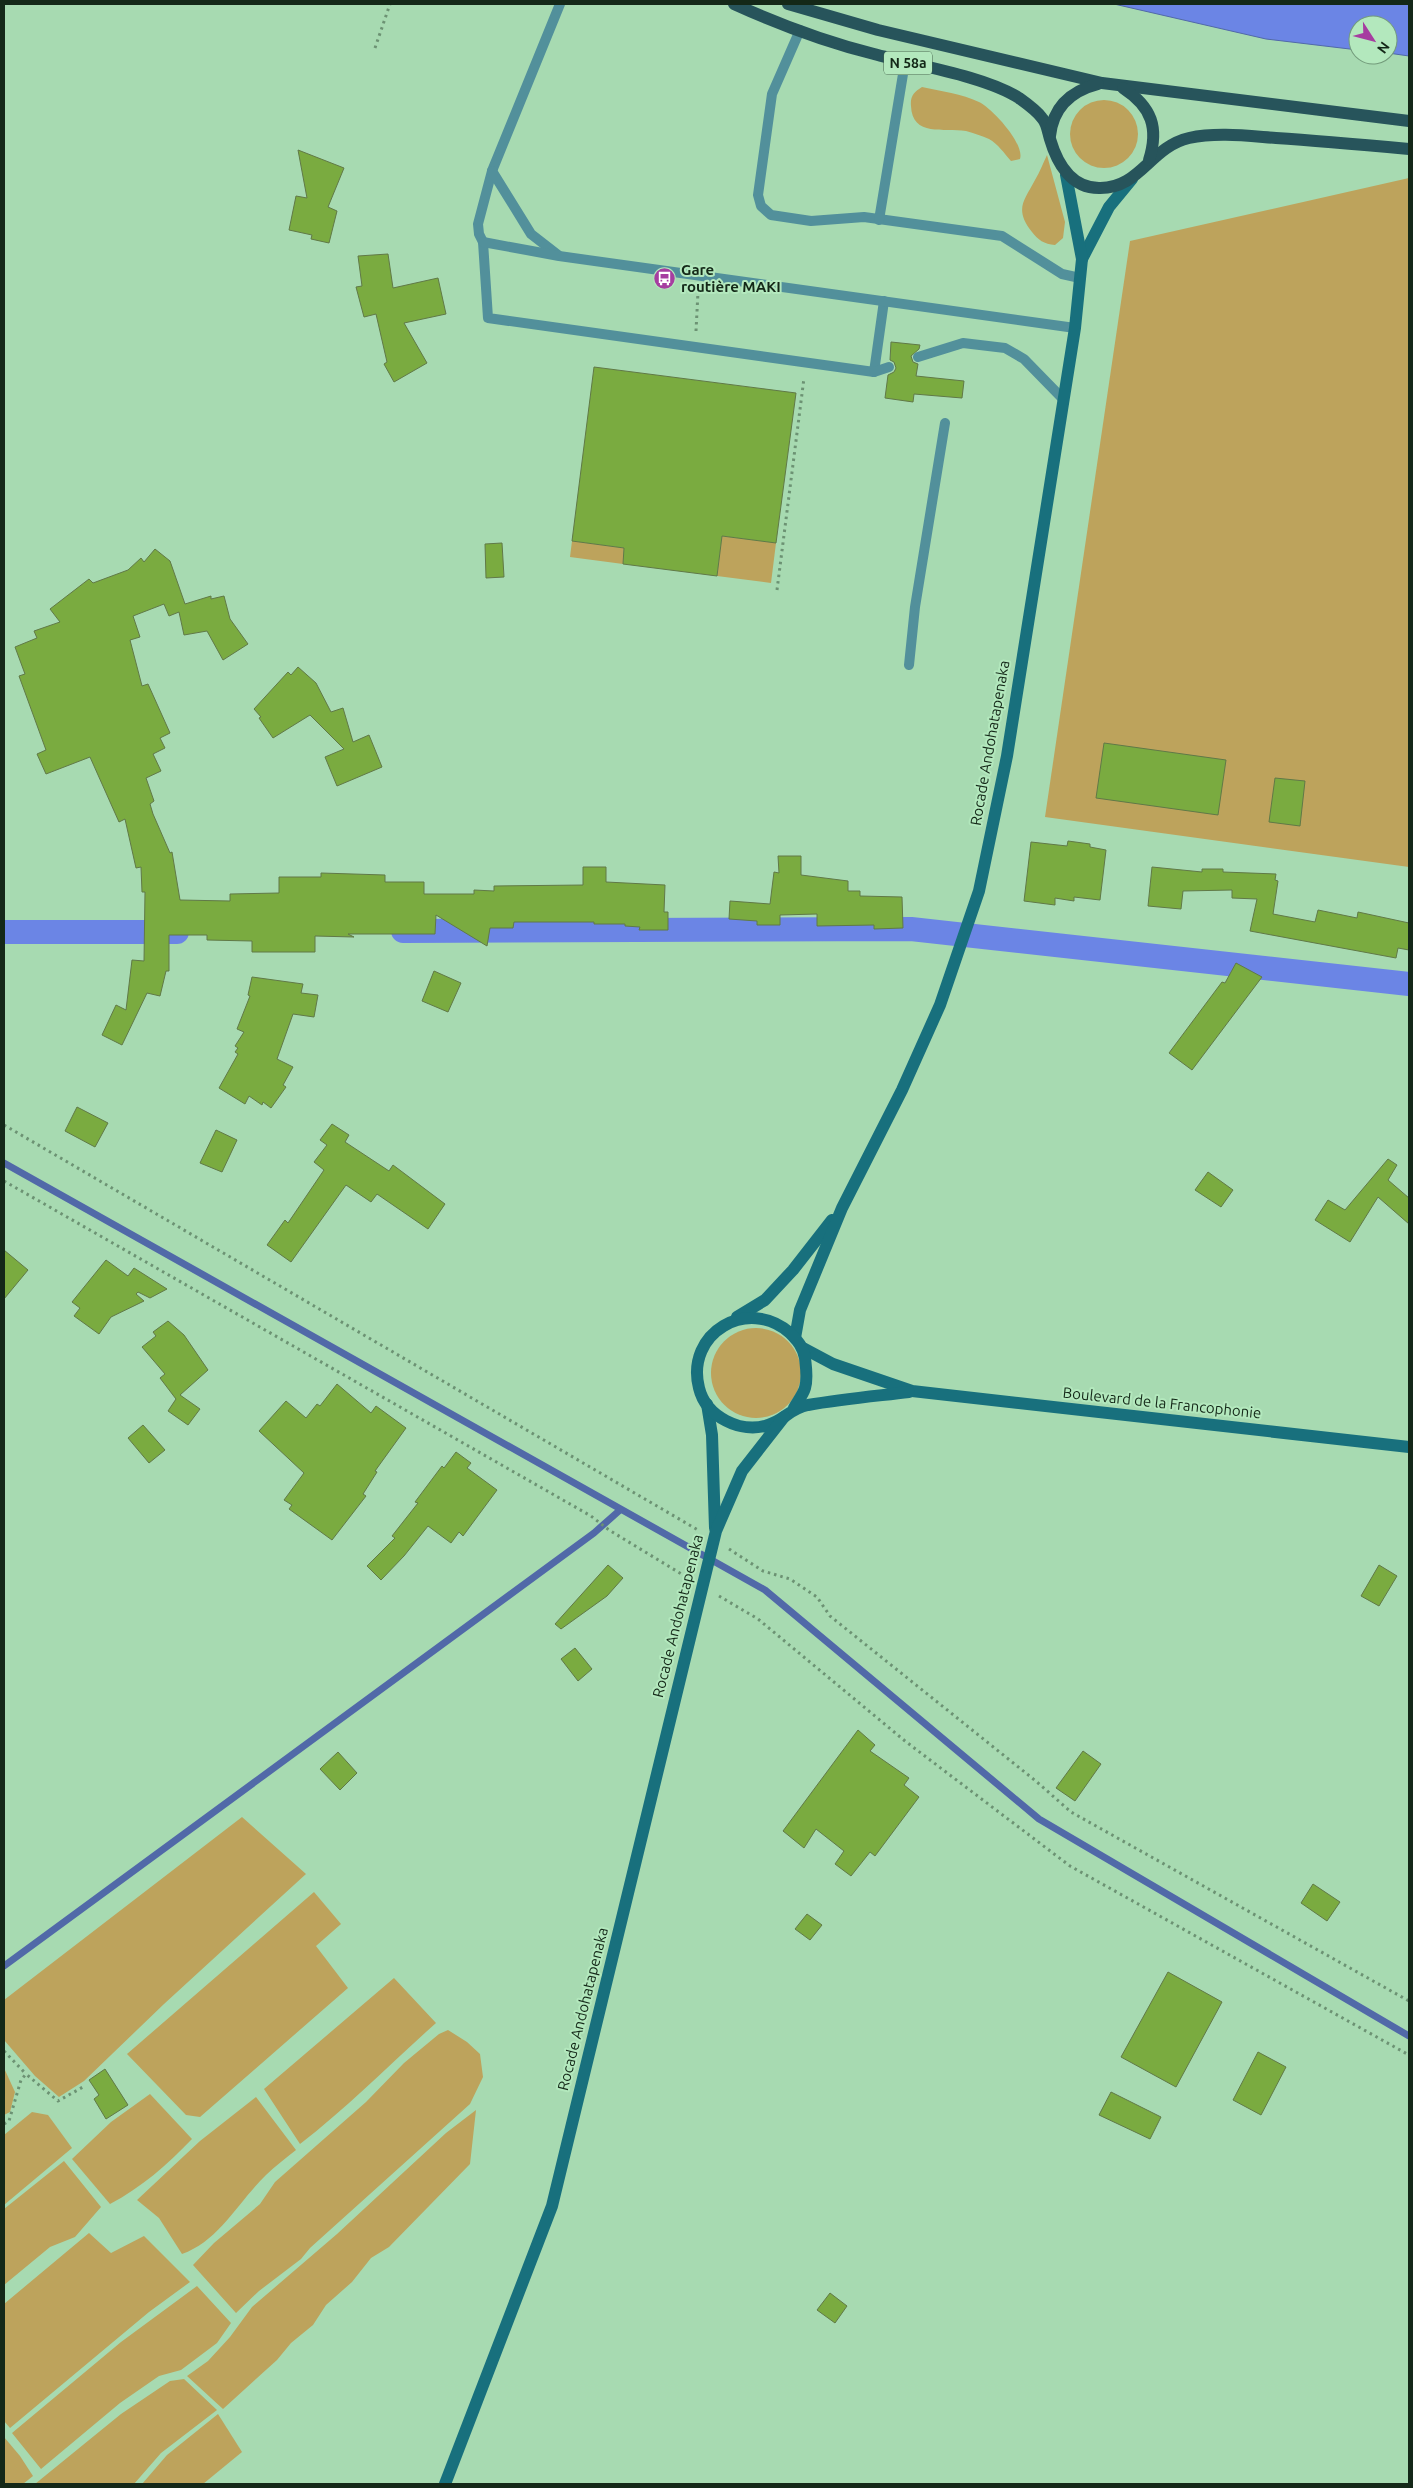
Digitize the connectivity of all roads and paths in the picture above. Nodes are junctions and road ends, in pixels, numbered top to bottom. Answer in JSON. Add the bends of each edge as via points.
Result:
{"nodes":[{"id":1,"x":390,"y":4,"type":"edge"},
{"id":2,"x":560,"y":4,"type":"edge"},
{"id":3,"x":734,"y":4,"type":"edge"},
{"id":4,"x":788,"y":4,"type":"edge"},
{"id":5,"x":800,"y":30,"type":"junction"},
{"id":6,"x":375,"y":48,"type":"dead end"},
{"id":7,"x":905,"y":62,"type":"junction"},
{"id":8,"x":1102,"y":83,"type":"junction"},
{"id":9,"x":1121,"y":86,"type":"junction"},
{"id":10,"x":1409,"y":121,"type":"edge"},
{"id":11,"x":1409,"y":149,"type":"edge"},
{"id":12,"x":1054,"y":153,"type":"junction"},
{"id":13,"x":1149,"y":160,"type":"junction"},
{"id":14,"x":492,"y":171,"type":"junction"},
{"id":15,"x":1066,"y":175,"type":"junction"},
{"id":16,"x":1132,"y":179,"type":"junction"},
{"id":17,"x":878,"y":220,"type":"junction"},
{"id":18,"x":484,"y":242,"type":"junction"},
{"id":19,"x":558,"y":256,"type":"junction"},
{"id":20,"x":1082,"y":259,"type":"junction"},
{"id":21,"x":700,"y":276,"type":"junction"},
{"id":22,"x":1080,"y":278,"type":"junction"},
{"id":23,"x":884,"y":301,"type":"junction"},
{"id":24,"x":1075,"y":328,"type":"junction"},
{"id":25,"x":695,"y":346,"type":"junction"},
{"id":26,"x":918,"y":357,"type":"dead end"},
{"id":27,"x":806,"y":362,"type":"junction"},
{"id":28,"x":889,"y":367,"type":"dead end"},
{"id":29,"x":874,"y":372,"type":"junction"},
{"id":30,"x":1063,"y":399,"type":"junction"},
{"id":31,"x":945,"y":423,"type":"dead end"},
{"id":32,"x":777,"y":590,"type":"dead end"},
{"id":33,"x":909,"y":665,"type":"dead end"},
{"id":34,"x":4,"y":1181,"type":"edge"},
{"id":35,"x":842,"y":1208,"type":"junction"},
{"id":36,"x":730,"y":1322,"type":"junction"},
{"id":37,"x":799,"y":1343,"type":"junction"},
{"id":38,"x":912,"y":1391,"type":"junction"},
{"id":39,"x":706,"y":1404,"type":"junction"},
{"id":40,"x":794,"y":1408,"type":"junction"},
{"id":41,"x":784,"y":1417,"type":"junction"},
{"id":42,"x":1409,"y":1447,"type":"edge"},
{"id":43,"x":714,"y":1537,"type":"junction"},
{"id":44,"x":701,"y":1587,"type":"junction"},
{"id":45,"x":4,"y":2051,"type":"edge"},
{"id":46,"x":1409,"y":2055,"type":"edge"},
{"id":47,"x":26,"y":2074,"type":"junction"},
{"id":48,"x":84,"y":2087,"type":"dead end"},
{"id":49,"x":4,"y":2124,"type":"edge"},
{"id":50,"x":445,"y":2484,"type":"edge"}],
"edges":[{"from":1,"to":6,"type":"path"},
{"from":2,"to":14,"type":"lane"},
{"from":3,"to":5,"type":"main road","number":"N 58a"},
{"from":4,"to":8,"type":"main road","number":"N 58a","via":[[878,30]]},
{"from":5,"to":7,"type":"main road","number":"N 58a"},
{"from":5,"to":17,"type":"lane","via":[[772,94],[759,200],[771,215],[811,221],[851,217]]},
{"from":7,"to":12,"type":"main road","number":"N 58a","via":[[984,83],[1018,98],[1043,118]]},
{"from":7,"to":17,"type":"lane"},
{"from":8,"to":9,"type":"main road","number":"N 58a"},
{"from":8,"to":12,"type":"main road","via":[[1082,88],[1065,99],[1054,116],[1050,135]]},
{"from":9,"to":10,"type":"main road","number":"N 58a"},
{"from":9,"to":13,"type":"main road","via":[[1136,96],[1147,110],[1153,126],[1154,144]]},
{"from":11,"to":13,"type":"main road","via":[[1231,134],[1191,137],[1171,143]]},
{"from":12,"to":15,"type":"main road"},
{"from":13,"to":16,"type":"main road"},
{"from":14,"to":18,"type":"lane","via":[[478,224]]},
{"from":14,"to":19,"type":"lane","via":[[531,234]]},
{"from":15,"to":16,"type":"main road","via":[[1081,185],[1098,189],[1116,187]]},
{"from":15,"to":20,"type":"main road"},
{"from":16,"to":20,"type":"main road","via":[[1109,207]]},
{"from":17,"to":22,"type":"lane","via":[[1002,236],[1062,274]]},
{"from":18,"to":19,"type":"lane"},
{"from":18,"to":25,"type":"lane","via":[[488,318]]},
{"from":19,"to":21,"type":"lane"},
{"from":20,"to":22,"type":"main road","name":"Rocade Andohatapenaka"},
{"from":21,"to":23,"type":"lane"},
{"from":21,"to":25,"type":"path"},
{"from":22,"to":24,"type":"main road","name":"Rocade Andohatapenaka"},
{"from":23,"to":24,"type":"lane"},
{"from":23,"to":29,"type":"lane"},
{"from":24,"to":30,"type":"main road","name":"Rocade Andohatapenaka"},
{"from":25,"to":27,"type":"lane"},
{"from":26,"to":30,"type":"lane","via":[[963,343],[1005,348],[1024,359]]},
{"from":27,"to":29,"type":"lane"},
{"from":27,"to":32,"type":"path"},
{"from":28,"to":29,"type":"lane"},
{"from":30,"to":35,"type":"main road","name":"Rocade Andohatapenaka","via":[[1007,756],[979,891],[940,1005],[902,1090]]},
{"from":31,"to":33,"type":"lane"},
{"from":34,"to":44,"type":"path","via":[[591,1516]]},
{"from":35,"to":36,"type":"main road","via":[[765,1300]]},
{"from":35,"to":37,"type":"main road","via":[[800,1310]]},
{"from":36,"to":37,"type":"main road","via":[[747,1318],[765,1319],[782,1326]]},
{"from":36,"to":39,"type":"main road","via":[[716,1331],[699,1358],[699,1390]]},
{"from":37,"to":38,"type":"main road","via":[[833,1364]]},
{"from":37,"to":40,"type":"main road","via":[[807,1370],[805,1388]]},
{"from":38,"to":40,"type":"main road"},
{"from":38,"to":42,"type":"main road","name":"Boulevard de la Francophonie"},
{"from":39,"to":41,"type":"main road","via":[[718,1416],[734,1424],[751,1427],[768,1425]]},
{"from":39,"to":43,"type":"main road","via":[[712,1436]]},
{"from":40,"to":41,"type":"main road"},
{"from":41,"to":43,"type":"main road","via":[[742,1471]]},
{"from":43,"to":44,"type":"main road","name":"Rocade Andohatapenaka"},
{"from":44,"to":46,"type":"path","via":[[758,1619],[905,1742],[1070,1866]]},
{"from":44,"to":50,"type":"main road","name":"Rocade Andohatapenaka","via":[[552,2206]]},
{"from":45,"to":47,"type":"path"},
{"from":47,"to":48,"type":"path","via":[[58,2101]]},
{"from":47,"to":49,"type":"path","via":[[21,2080],[9,2121]]}]}
